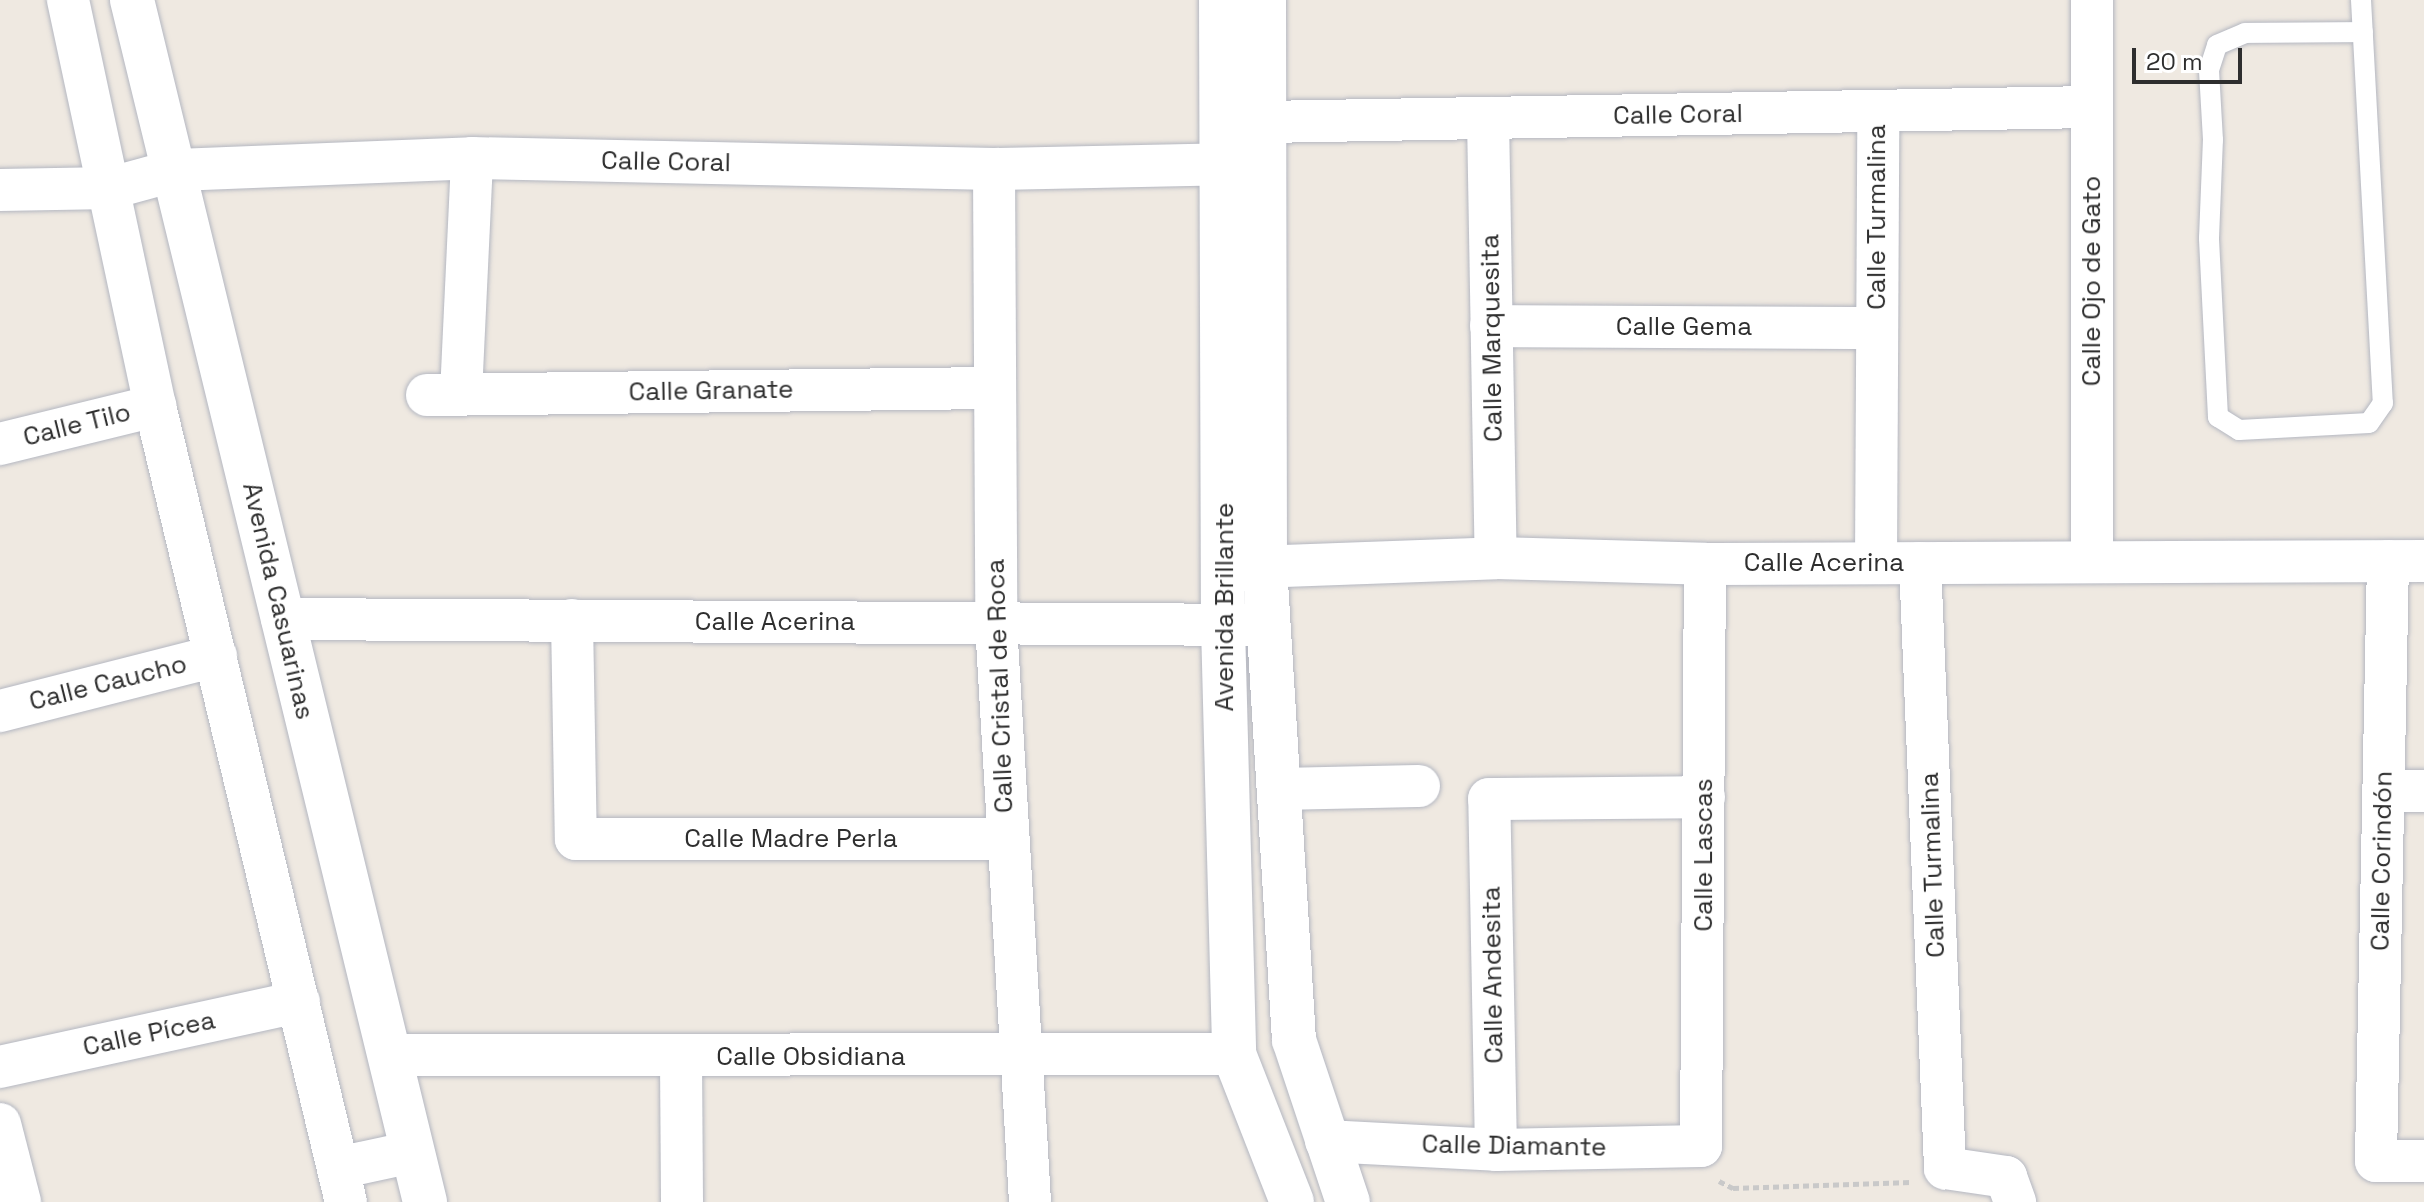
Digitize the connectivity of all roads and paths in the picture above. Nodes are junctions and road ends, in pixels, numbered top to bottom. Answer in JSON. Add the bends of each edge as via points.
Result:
{"nodes":[{"id":1,"x":68,"y":0,"type":"edge"},
{"id":2,"x":132,"y":0,"type":"edge"},
{"id":3,"x":1221,"y":0,"type":"edge"},
{"id":4,"x":1264,"y":0,"type":"edge"},
{"id":5,"x":2092,"y":0,"type":"edge"},
{"id":6,"x":2361,"y":0,"type":"edge"},
{"id":7,"x":2363,"y":32,"type":"junction"},
{"id":8,"x":2092,"y":107,"type":"junction"},
{"id":9,"x":1878,"y":111,"type":"junction"},
{"id":10,"x":1488,"y":118,"type":"junction"},
{"id":11,"x":1264,"y":122,"type":"junction"},
{"id":12,"x":472,"y":158,"type":"junction"},
{"id":13,"x":994,"y":169,"type":"junction"},
{"id":14,"x":1244,"y":169,"type":"junction"},
{"id":15,"x":177,"y":170,"type":"junction"},
{"id":16,"x":111,"y":188,"type":"junction"},
{"id":17,"x":0,"y":190,"type":"edge"},
{"id":18,"x":1491,"y":326,"type":"junction"},
{"id":19,"x":1877,"y":328,"type":"junction"},
{"id":20,"x":995,"y":388,"type":"junction"},
{"id":21,"x":155,"y":406,"type":"junction"},
{"id":22,"x":0,"y":444,"type":"edge"},
{"id":23,"x":1496,"y":558,"type":"junction"},
{"id":24,"x":2406,"y":561,"type":"edge"},
{"id":25,"x":2092,"y":562,"type":"junction"},
{"id":26,"x":1876,"y":563,"type":"junction"},
{"id":27,"x":1920,"y":563,"type":"junction"},
{"id":28,"x":1705,"y":564,"type":"junction"},
{"id":29,"x":1244,"y":567,"type":"junction"},
{"id":30,"x":282,"y":619,"type":"junction"},
{"id":31,"x":572,"y":620,"type":"junction"},
{"id":32,"x":996,"y":624,"type":"junction"},
{"id":33,"x":1269,"y":624,"type":"junction"},
{"id":34,"x":1223,"y":626,"type":"junction"},
{"id":35,"x":216,"y":656,"type":"junction"},
{"id":36,"x":0,"y":711,"type":"edge"},
{"id":37,"x":1419,"y":786,"type":"dead end"},
{"id":38,"x":1278,"y":789,"type":"junction"},
{"id":39,"x":2404,"y":791,"type":"edge"},
{"id":40,"x":1704,"y":797,"type":"junction"},
{"id":41,"x":1005,"y":839,"type":"junction"},
{"id":42,"x":299,"y":1002,"type":"junction"},
{"id":43,"x":1234,"y":1054,"type":"junction"},
{"id":44,"x":389,"y":1055,"type":"junction"},
{"id":45,"x":1022,"y":1055,"type":"junction"},
{"id":46,"x":681,"y":1058,"type":"junction"},
{"id":47,"x":0,"y":1067,"type":"edge"},
{"id":48,"x":0,"y":1124,"type":"edge"},
{"id":49,"x":1326,"y":1141,"type":"junction"},
{"id":50,"x":1701,"y":1146,"type":"junction"},
{"id":51,"x":1496,"y":1150,"type":"junction"},
{"id":52,"x":412,"y":1152,"type":"junction"},
{"id":53,"x":2424,"y":1161,"type":"edge"},
{"id":54,"x":1945,"y":1168,"type":"junction"},
{"id":55,"x":342,"y":1185,"type":"edge"},
{"id":56,"x":2011,"y":1189,"type":"edge"},
{"id":57,"x":20,"y":1202,"type":"edge"},
{"id":58,"x":425,"y":1202,"type":"edge"},
{"id":59,"x":682,"y":1202,"type":"edge"},
{"id":60,"x":1030,"y":1202,"type":"edge"},
{"id":61,"x":1292,"y":1202,"type":"edge"},
{"id":62,"x":1348,"y":1202,"type":"edge"}],
"edges":[{"from":1,"to":16,"type":"street"},
{"from":2,"to":15,"type":"main road","name":"Avenida Casuarinas"},
{"from":3,"to":14,"type":"main road","name":"Avenida Brillante"},
{"from":4,"to":11,"type":"main road","name":"Avenida Brillante"},
{"from":5,"to":8,"type":"street","name":"Calle Ojo de Gato"},
{"from":6,"to":7,"type":"lane"},
{"from":7,"to":7,"type":"lane","via":[[2383,403],[2369,423],[2239,430],[2218,417],[2209,238],[2213,57],[2217,45],[2245,33]]},
{"from":8,"to":9,"type":"street","name":"Calle Coral"},
{"from":8,"to":25,"type":"street","name":"Calle Ojo de Gato"},
{"from":9,"to":10,"type":"street","name":"Calle Coral"},
{"from":9,"to":19,"type":"street","name":"Calle Turmalina"},
{"from":10,"to":11,"type":"street","name":"Calle Coral"},
{"from":10,"to":18,"type":"street","name":"Calle Marquesita"},
{"from":11,"to":14,"type":"main road","name":"Avenida Brillante"},
{"from":12,"to":13,"type":"street","name":"Calle Coral"},
{"from":12,"to":15,"type":"street","name":"Calle Coral"},
{"from":12,"to":20,"type":"street","name":"Calle Granate","via":[[444,394]]},
{"from":13,"to":14,"type":"street","name":"Calle Coral"},
{"from":13,"to":20,"type":"street","name":"Calle Cristal de Roca"},
{"from":14,"to":29,"type":"main road","name":"Avenida Brillante"},
{"from":15,"to":16,"type":"street","name":"Calle Coral"},
{"from":15,"to":30,"type":"main road","name":"Avenida Casuarinas"},
{"from":16,"to":17,"type":"street","name":"Calle Coral"},
{"from":16,"to":21,"type":"street"},
{"from":18,"to":19,"type":"street","name":"Calle Gema"},
{"from":18,"to":23,"type":"street","name":"Calle Marquesita"},
{"from":19,"to":26,"type":"street","name":"Calle Turmalina"},
{"from":20,"to":32,"type":"street","name":"Calle Cristal de Roca"},
{"from":21,"to":22,"type":"street","name":"Calle Tilo"},
{"from":21,"to":35,"type":"street"},
{"from":23,"to":28,"type":"street","name":"Calle Acerina"},
{"from":23,"to":29,"type":"street","name":"Calle Acerina"},
{"from":24,"to":25,"type":"street","name":"Calle Acerina"},
{"from":24,"to":39,"type":"street","name":"Calle Corindón"},
{"from":25,"to":27,"type":"street","name":"Calle Acerina"},
{"from":26,"to":27,"type":"street","name":"Calle Acerina"},
{"from":26,"to":28,"type":"street","name":"Calle Acerina"},
{"from":27,"to":54,"type":"street","name":"Calle Turmalina"},
{"from":28,"to":40,"type":"street","name":"Calle Lascas"},
{"from":29,"to":33,"type":"main road","name":"Avenida Brillante"},
{"from":29,"to":34,"type":"main road","name":"Avenida Brillante"},
{"from":30,"to":31,"type":"street","name":"Calle Acerina"},
{"from":30,"to":44,"type":"main road","name":"Avenida Casuarinas"},
{"from":31,"to":32,"type":"street","name":"Calle Acerina"},
{"from":31,"to":41,"type":"street","name":"Calle Madre Perla","via":[[576,839]]},
{"from":32,"to":34,"type":"street","name":"Calle Acerina"},
{"from":32,"to":41,"type":"street","name":"Calle Cristal de Roca"},
{"from":33,"to":34,"type":"street","name":"Calle Acerina"},
{"from":33,"to":38,"type":"main road","name":"Avenida Brillante"},
{"from":34,"to":43,"type":"main road","name":"Avenida Brillante"},
{"from":35,"to":36,"type":"street","name":"Calle Caucho"},
{"from":35,"to":42,"type":"street"},
{"from":37,"to":38,"type":"street"},
{"from":38,"to":49,"type":"main road","name":"Avenida Brillante","via":[[1294,1040]]},
{"from":39,"to":53,"type":"street","name":"Calle Corindón","via":[[2376,1161]]},
{"from":40,"to":50,"type":"street","name":"Calle Lascas"},
{"from":40,"to":51,"type":"street","name":"Calle Andesita","via":[[1489,799]]},
{"from":41,"to":45,"type":"street","name":"Calle Cristal de Roca"},
{"from":42,"to":47,"type":"street","name":"Calle Pícea"},
{"from":42,"to":55,"type":"street"},
{"from":43,"to":45,"type":"street","name":"Calle Obsidiana"},
{"from":43,"to":61,"type":"main road","name":"Avenida Brillante"},
{"from":44,"to":46,"type":"street","name":"Calle Obsidiana"},
{"from":44,"to":52,"type":"main road","name":"Avenida Casuarinas"},
{"from":45,"to":46,"type":"street","name":"Calle Obsidiana"},
{"from":45,"to":60,"type":"street","name":"Calle Cristal de Roca"},
{"from":46,"to":59,"type":"street"},
{"from":48,"to":57,"type":"street"},
{"from":49,"to":51,"type":"street","name":"Calle Diamante"},
{"from":49,"to":62,"type":"main road","name":"Avenida Brillante"},
{"from":50,"to":51,"type":"street","name":"Calle Diamante"},
{"from":50,"to":54,"type":"path","via":[[1713,1178],[1733,1188],[1907,1183]]},
{"from":52,"to":55,"type":"street"},
{"from":52,"to":58,"type":"main road","name":"Avenida Casuarinas"},
{"from":54,"to":56,"type":"street"}]}
